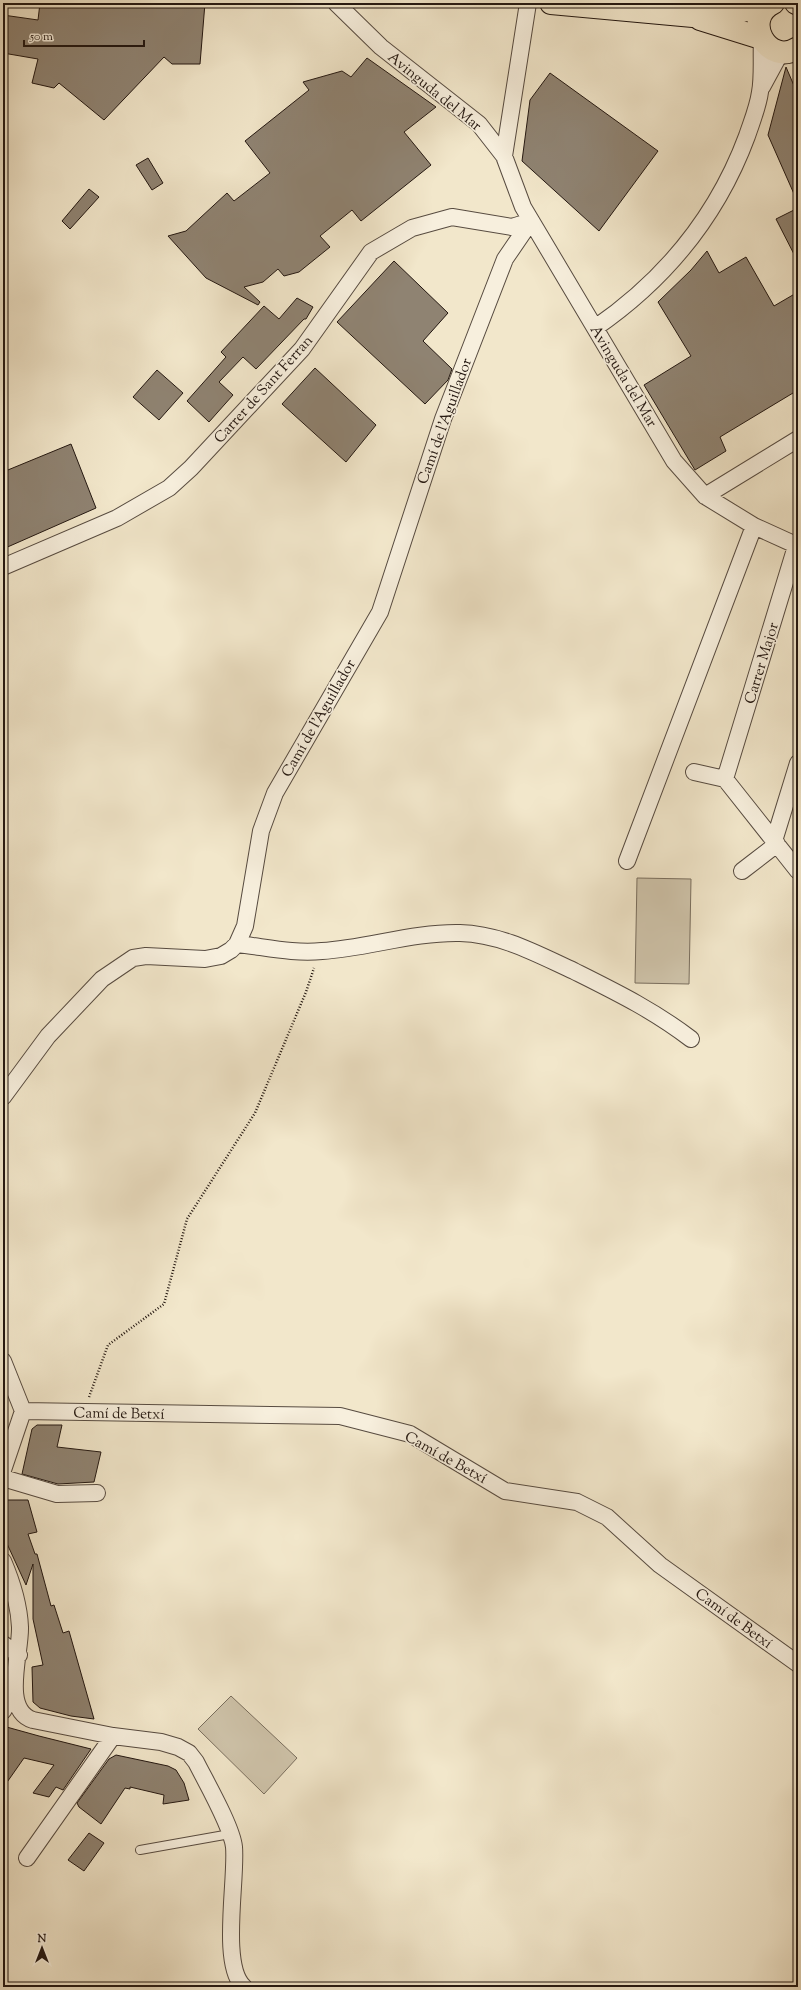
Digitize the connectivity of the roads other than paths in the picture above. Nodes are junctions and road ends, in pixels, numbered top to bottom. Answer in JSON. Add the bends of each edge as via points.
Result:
{"nodes":[{"id":1,"x":336,"y":3,"type":"edge"},
{"id":2,"x":528,"y":3,"type":"edge"},
{"id":3,"x":551,"y":3,"type":"edge"},
{"id":4,"x":769,"y":5,"type":"edge"},
{"id":5,"x":693,"y":16,"type":"junction"},
{"id":6,"x":761,"y":39,"type":"junction"},
{"id":7,"x":793,"y":51,"type":"edge"},
{"id":8,"x":761,"y":91,"type":"junction"},
{"id":9,"x":504,"y":156,"type":"junction"},
{"id":10,"x":531,"y":221,"type":"junction"},
{"id":11,"x":595,"y":328,"type":"junction"},
{"id":12,"x":798,"y":439,"type":"edge"},
{"id":13,"x":705,"y":496,"type":"junction"},
{"id":14,"x":754,"y":526,"type":"junction"},
{"id":15,"x":797,"y":546,"type":"edge"},
{"id":16,"x":3,"y":567,"type":"edge"},
{"id":17,"x":798,"y":763,"type":"edge"},
{"id":18,"x":694,"y":772,"type":"dead end"},
{"id":19,"x":725,"y":779,"type":"junction"},
{"id":20,"x":776,"y":843,"type":"junction"},
{"id":21,"x":627,"y":861,"type":"dead end"},
{"id":22,"x":742,"y":871,"type":"dead end"},
{"id":23,"x":798,"y":871,"type":"edge"},
{"id":24,"x":237,"y":944,"type":"junction"},
{"id":25,"x":691,"y":1039,"type":"dead end"},
{"id":26,"x":3,"y":1097,"type":"edge"},
{"id":27,"x":3,"y":1361,"type":"edge"},
{"id":28,"x":23,"y":1411,"type":"junction"},
{"id":29,"x":3,"y":1470,"type":"edge"},
{"id":30,"x":3,"y":1478,"type":"edge"},
{"id":31,"x":96,"y":1493,"type":"dead end"},
{"id":32,"x":3,"y":1561,"type":"edge"},
{"id":33,"x":3,"y":1644,"type":"edge"},
{"id":34,"x":19,"y":1655,"type":"junction"},
{"id":35,"x":798,"y":1664,"type":"edge"},
{"id":36,"x":8,"y":1692,"type":"edge"},
{"id":37,"x":3,"y":1711,"type":"edge"},
{"id":38,"x":113,"y":1736,"type":"junction"},
{"id":39,"x":230,"y":1834,"type":"junction"},
{"id":40,"x":140,"y":1850,"type":"dead end"},
{"id":41,"x":26,"y":1858,"type":"dead end"},
{"id":42,"x":244,"y":1987,"type":"edge"}],
"edges":[{"from":1,"to":9,"type":"street","name":"Avinguda del Mar","via":[[380,46],[479,124]]},
{"from":2,"to":9,"type":"street","name":"Avinguda del Mar"},
{"from":3,"to":5,"type":"main road"},
{"from":4,"to":5,"type":"main road"},
{"from":4,"to":6,"type":"main road","via":[[758,23]]},
{"from":5,"to":6,"type":"main road"},
{"from":6,"to":7,"type":"main road","via":[[767,46]]},
{"from":6,"to":8,"type":"street"},
{"from":7,"to":8,"type":"street"},
{"from":8,"to":11,"type":"street","via":[[735,166],[705,220],[666,269],[620,311]]},
{"from":9,"to":10,"type":"street","name":"Avinguda del Mar","via":[[523,207]]},
{"from":10,"to":11,"type":"street","name":"Avinguda del Mar"},
{"from":10,"to":16,"type":"street","name":"Carrer de Sant Ferran","via":[[512,227],[452,217],[412,228],[370,252],[302,349],[192,468],[168,488],[117,518]]},
{"from":10,"to":24,"type":"street","name":"Camí de l'Aguillador","via":[[505,259],[445,412],[380,612],[274,793],[261,831],[246,926]]},
{"from":11,"to":13,"type":"street","name":"Avinguda del Mar","via":[[674,461]]},
{"from":12,"to":13,"type":"street"},
{"from":13,"to":14,"type":"street","name":"Avinguda del Mar"},
{"from":14,"to":15,"type":"street","name":"Avinguda del Mar"},
{"from":14,"to":21,"type":"street"},
{"from":15,"to":19,"type":"street","name":"Carrer Major"},
{"from":17,"to":20,"type":"street"},
{"from":18,"to":19,"type":"street"},
{"from":19,"to":20,"type":"street"},
{"from":20,"to":22,"type":"street"},
{"from":20,"to":23,"type":"street"},
{"from":24,"to":25,"type":"street","via":[[320,952],[437,934],[483,936],[521,946],[634,1000]]},
{"from":24,"to":26,"type":"street","name":"Camí de l'Aguillador","via":[[221,956],[205,959],[146,956],[132,958],[102,979],[48,1036]]},
{"from":27,"to":28,"type":"street"},
{"from":28,"to":29,"type":"street"},
{"from":28,"to":35,"type":"street","name":"Camí de Betxí","via":[[340,1416],[410,1434],[505,1491],[577,1502],[607,1517],[660,1565]]},
{"from":30,"to":31,"type":"street","via":[[57,1494]]},
{"from":32,"to":34,"type":"street","via":[[19,1613]]},
{"from":33,"to":34,"type":"street"},
{"from":34,"to":36,"type":"street"},
{"from":36,"to":37,"type":"street"},
{"from":36,"to":38,"type":"street","via":[[26,1718]]},
{"from":38,"to":39,"type":"street","via":[[161,1742],[189,1753],[196,1762]]},
{"from":38,"to":41,"type":"street"},
{"from":39,"to":40,"type":"lane"},
{"from":39,"to":42,"type":"street","via":[[234,1846],[230,1942],[238,1982]]}]}
